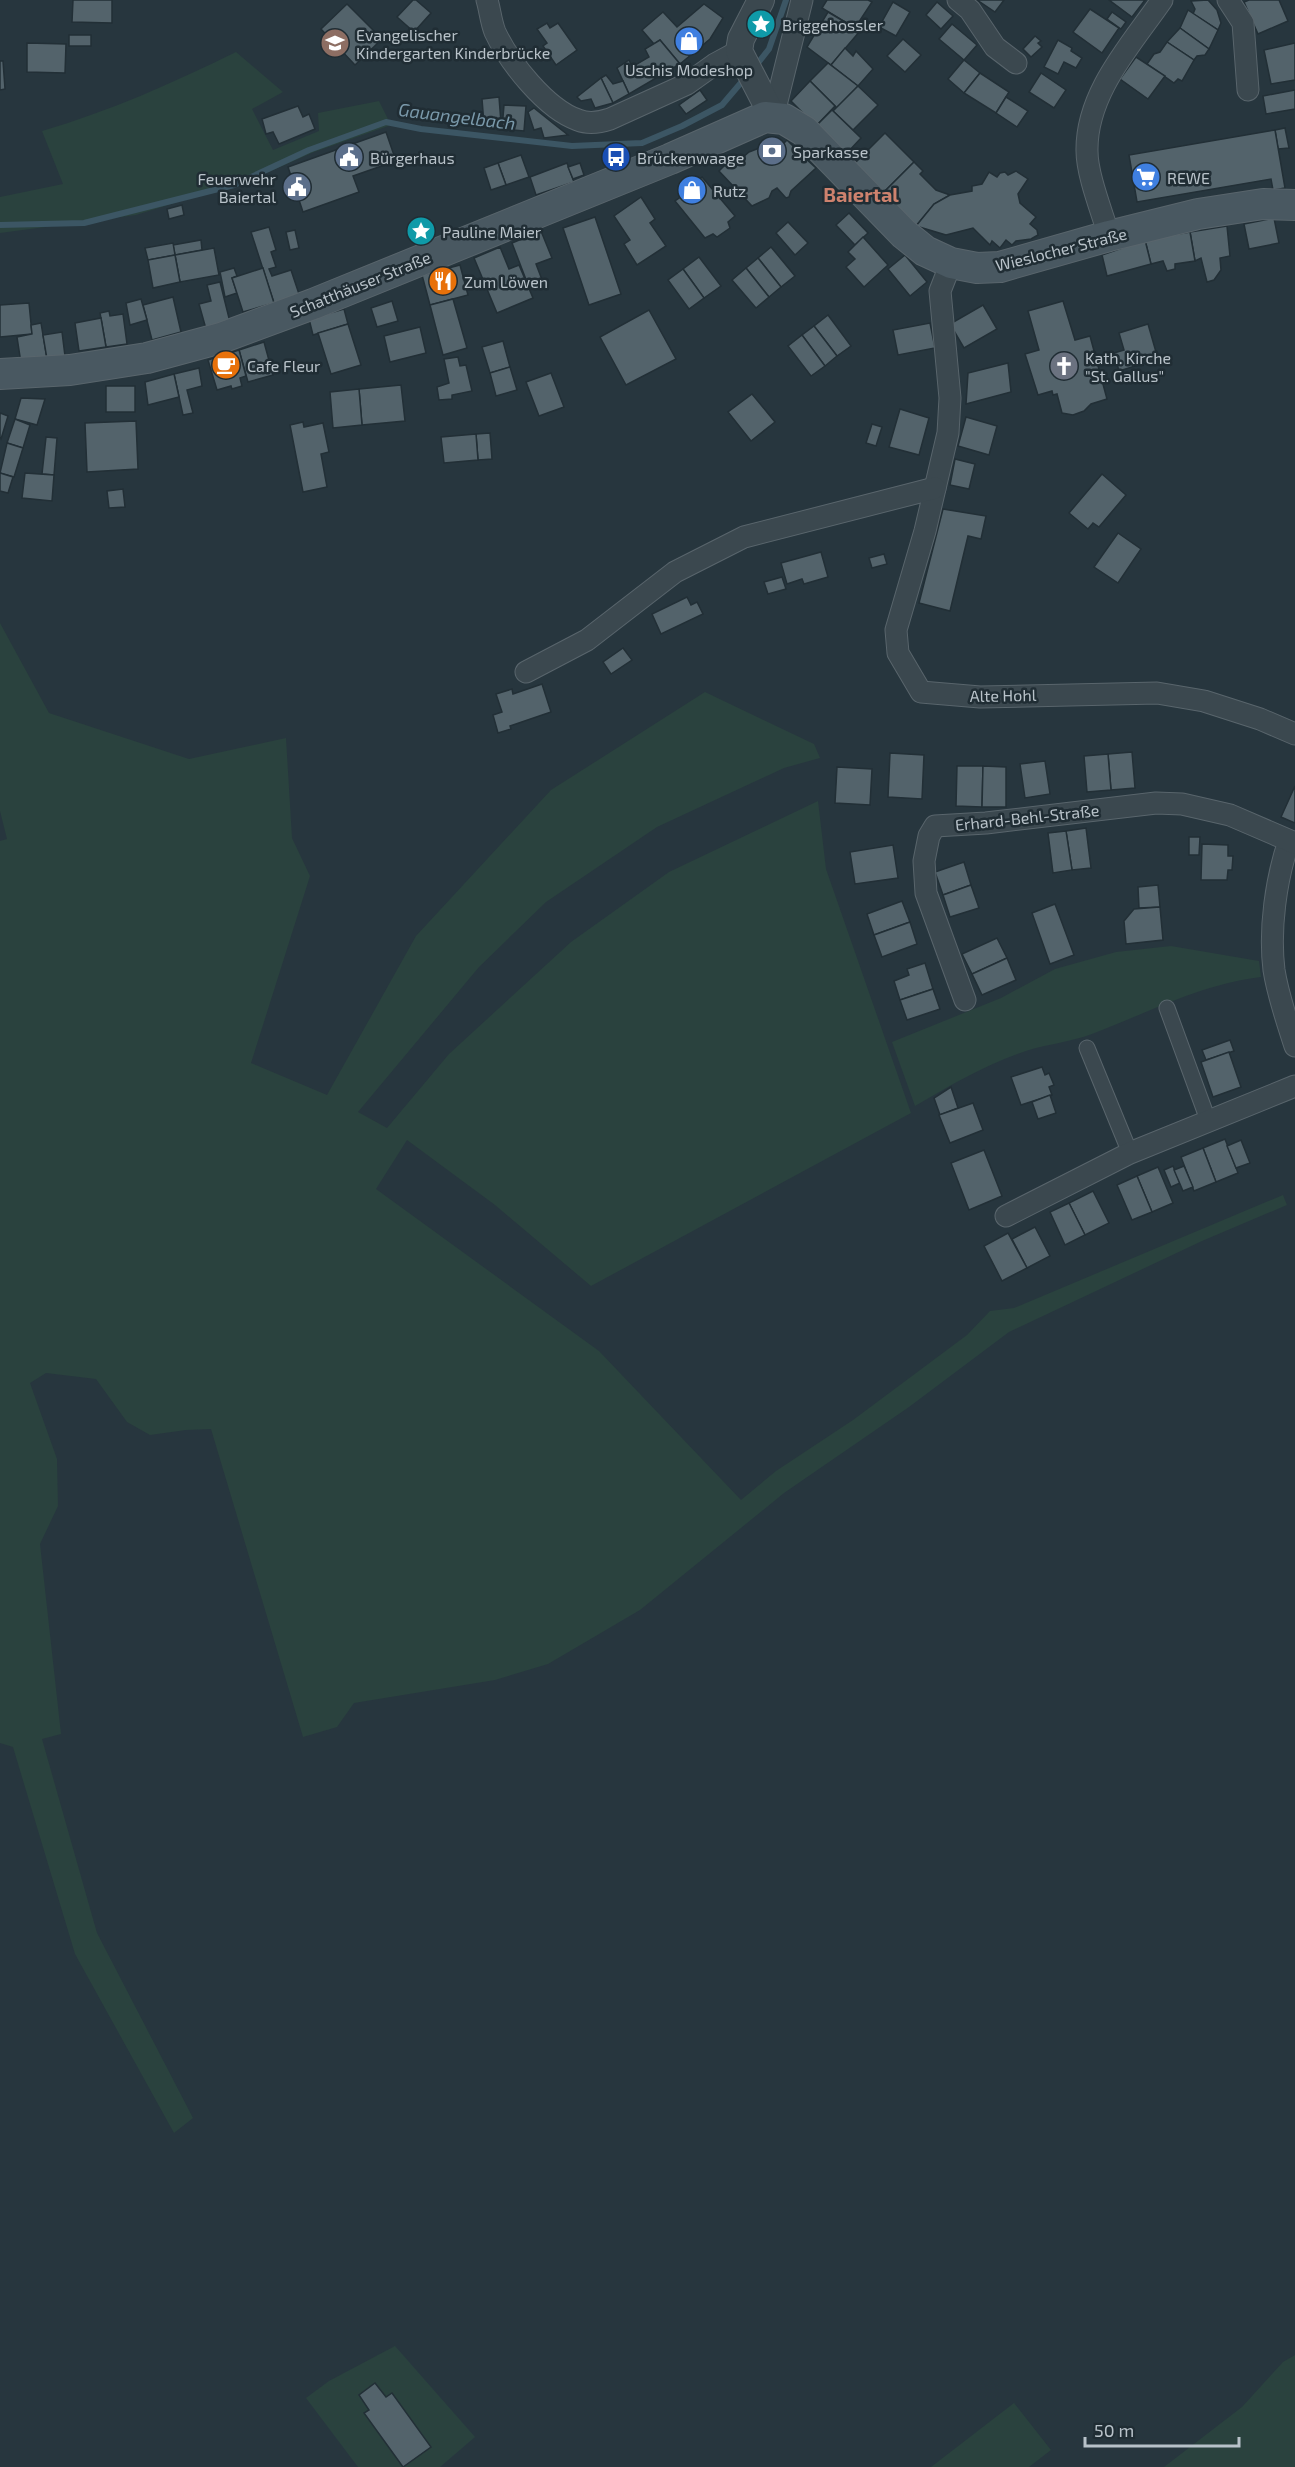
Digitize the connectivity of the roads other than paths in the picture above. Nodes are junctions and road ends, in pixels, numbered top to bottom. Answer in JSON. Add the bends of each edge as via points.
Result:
{"nodes":[{"id":1,"x":487,"y":0,"type":"edge"},
{"id":2,"x":802,"y":0,"type":"edge"},
{"id":3,"x":958,"y":0,"type":"edge"},
{"id":4,"x":1162,"y":0,"type":"edge"},
{"id":5,"x":1228,"y":0,"type":"edge"},
{"id":6,"x":759,"y":1,"type":"edge"},
{"id":7,"x":1016,"y":63,"type":"dead end"},
{"id":8,"x":748,"y":67,"type":"junction"},
{"id":9,"x":1248,"y":90,"type":"dead end"},
{"id":10,"x":773,"y":117,"type":"junction"},
{"id":11,"x":1295,"y":205,"type":"edge"},
{"id":12,"x":1109,"y":236,"type":"junction"},
{"id":13,"x":951,"y":263,"type":"junction"},
{"id":14,"x":0,"y":374,"type":"edge"},
{"id":15,"x":935,"y":488,"type":"junction"},
{"id":16,"x":526,"y":672,"type":"dead end"},
{"id":17,"x":1295,"y":734,"type":"edge"},
{"id":18,"x":1292,"y":842,"type":"edge"},
{"id":19,"x":965,"y":1000,"type":"dead end"},
{"id":20,"x":1167,"y":1008,"type":"dead end"},
{"id":21,"x":1295,"y":1046,"type":"edge"},
{"id":22,"x":1087,"y":1048,"type":"dead end"},
{"id":23,"x":1295,"y":1086,"type":"edge"},
{"id":24,"x":1208,"y":1120,"type":"junction"},
{"id":25,"x":1130,"y":1153,"type":"junction"},
{"id":26,"x":1006,"y":1216,"type":"dead end"}],
"edges":[{"from":1,"to":8,"type":"street","via":[[495,31],[522,76],[552,104],[578,120],[610,119],[687,84],[715,64]]},
{"from":2,"to":10,"type":"street"},
{"from":3,"to":7,"type":"street","via":[[970,10],[995,47]]},
{"from":4,"to":12,"type":"street","via":[[1096,101],[1090,126],[1087,152]]},
{"from":5,"to":9,"type":"street","via":[[1243,22]]},
{"from":6,"to":8,"type":"street","via":[[741,39]]},
{"from":8,"to":10,"type":"street"},
{"from":10,"to":13,"type":"main road","name":"Wieslocher Straße","via":[[804,131],[904,234],[925,251]]},
{"from":10,"to":14,"type":"main road","name":"Schatthäuser Straße","via":[[221,338],[70,370]]},
{"from":11,"to":12,"type":"main road","name":"Wieslocher Straße","via":[[1263,204],[1198,214]]},
{"from":12,"to":13,"type":"main road","name":"Wieslocher Straße","via":[[1000,267]]},
{"from":13,"to":15,"type":"street","name":"Alte Hohl","via":[[940,291],[950,398],[948,433]]},
{"from":15,"to":16,"type":"street","via":[[744,537],[675,572],[587,640]]},
{"from":15,"to":17,"type":"street","name":"Alte Hohl","via":[[896,630],[898,653],[921,692],[980,697],[1157,693],[1204,701]]},
{"from":18,"to":19,"type":"street","name":"Erhard-Behl-Straße","via":[[1230,814],[1156,802],[935,826],[924,861],[926,893]]},
{"from":18,"to":21,"type":"street","via":[[1281,864],[1276,894],[1274,968]]},
{"from":20,"to":24,"type":"street"},
{"from":22,"to":25,"type":"street"},
{"from":23,"to":24,"type":"street"},
{"from":24,"to":25,"type":"street"},
{"from":25,"to":26,"type":"street"}]}
